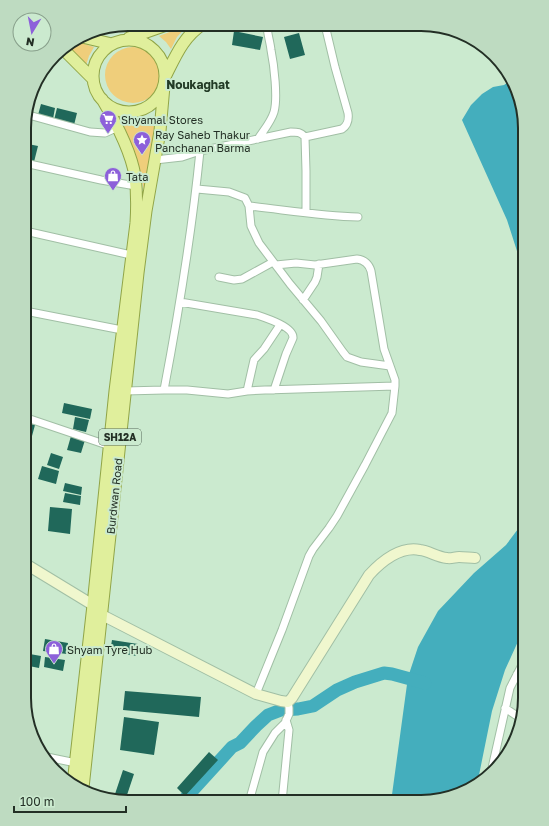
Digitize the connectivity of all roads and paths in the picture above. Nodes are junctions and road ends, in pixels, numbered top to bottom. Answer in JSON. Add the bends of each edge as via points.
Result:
{"nodes":[{"id":1,"x":150,"y":31,"type":"edge"},
{"id":2,"x":194,"y":31,"type":"edge"},
{"id":3,"x":267,"y":31,"type":"edge"},
{"id":4,"x":327,"y":31,"type":"edge"},
{"id":5,"x":90,"y":39,"type":"edge"},
{"id":6,"x":124,"y":40,"type":"junction"},
{"id":7,"x":112,"y":44,"type":"junction"},
{"id":8,"x":67,"y":53,"type":"edge"},
{"id":9,"x":166,"y":75,"type":"junction"},
{"id":10,"x":93,"y":79,"type":"junction"},
{"id":11,"x":164,"y":86,"type":"junction"},
{"id":12,"x":102,"y":99,"type":"junction"},
{"id":13,"x":32,"y":116,"type":"edge"},
{"id":14,"x":118,"y":127,"type":"junction"},
{"id":15,"x":305,"y":137,"type":"junction"},
{"id":16,"x":258,"y":139,"type":"junction"},
{"id":17,"x":200,"y":151,"type":"junction"},
{"id":18,"x":156,"y":160,"type":"junction"},
{"id":19,"x":31,"y":164,"type":"edge"},
{"id":20,"x":136,"y":186,"type":"junction"},
{"id":21,"x":196,"y":188,"type":"junction"},
{"id":22,"x":249,"y":206,"type":"junction"},
{"id":23,"x":306,"y":212,"type":"junction"},
{"id":24,"x":358,"y":217,"type":"dead end"},
{"id":25,"x":139,"y":228,"type":"junction"},
{"id":26,"x":31,"y":232,"type":"edge"},
{"id":27,"x":131,"y":255,"type":"junction"},
{"id":28,"x":274,"y":264,"type":"junction"},
{"id":29,"x":319,"y":264,"type":"junction"},
{"id":30,"x":219,"y":277,"type":"dead end"},
{"id":31,"x":303,"y":300,"type":"junction"},
{"id":32,"x":180,"y":302,"type":"junction"},
{"id":33,"x":31,"y":312,"type":"edge"},
{"id":34,"x":280,"y":325,"type":"junction"},
{"id":35,"x":122,"y":330,"type":"junction"},
{"id":36,"x":390,"y":366,"type":"junction"},
{"id":37,"x":395,"y":386,"type":"junction"},
{"id":38,"x":164,"y":390,"type":"junction"},
{"id":39,"x":274,"y":390,"type":"junction"},
{"id":40,"x":125,"y":391,"type":"junction"},
{"id":41,"x":247,"y":391,"type":"junction"},
{"id":42,"x":31,"y":419,"type":"edge"},
{"id":43,"x":110,"y":446,"type":"junction"},
{"id":44,"x":475,"y":558,"type":"dead end"},
{"id":45,"x":31,"y":567,"type":"edge"},
{"id":46,"x":93,"y":605,"type":"junction"},
{"id":47,"x":102,"y":615,"type":"junction"},
{"id":48,"x":91,"y":666,"type":"junction"},
{"id":49,"x":517,"y":674,"type":"edge"},
{"id":50,"x":256,"y":694,"type":"junction"},
{"id":51,"x":505,"y":708,"type":"junction"},
{"id":52,"x":288,"y":711,"type":"junction"},
{"id":53,"x":516,"y":715,"type":"edge"},
{"id":54,"x":52,"y":758,"type":"edge"},
{"id":55,"x":497,"y":758,"type":"edge"},
{"id":56,"x":76,"y":763,"type":"junction"},
{"id":57,"x":74,"y":778,"type":"edge"},
{"id":58,"x":83,"y":784,"type":"edge"},
{"id":59,"x":251,"y":795,"type":"edge"},
{"id":60,"x":283,"y":795,"type":"edge"}],
"edges":[{"from":1,"to":6,"type":"main road"},
{"from":2,"to":9,"type":"main road","via":[[175,56]]},
{"from":3,"to":16,"type":"street","via":[[276,94],[275,106]]},
{"from":4,"to":15,"type":"street","via":[[349,118],[342,129]]},
{"from":5,"to":7,"type":"main road"},
{"from":6,"to":7,"type":"main road","number":"SH12A"},
{"from":6,"to":9,"type":"main road","number":"SH12A","via":[[137,40],[157,52]]},
{"from":7,"to":10,"type":"main road","number":"SH12A","via":[[101,53],[94,65]]},
{"from":8,"to":10,"type":"main road","number":"SH12A"},
{"from":9,"to":11,"type":"main road","number":"SH12A"},
{"from":10,"to":12,"type":"main road","number":"SH12A"},
{"from":11,"to":12,"type":"main road","number":"SH12A","via":[[158,98],[149,106],[137,111],[124,112]]},
{"from":11,"to":18,"type":"main road","name":"Burdwan Road","number":"SH12A"},
{"from":12,"to":14,"type":"main road","name":"Burdwan Road","number":"SH12A"},
{"from":13,"to":14,"type":"street","via":[[90,132],[105,133]]},
{"from":14,"to":20,"type":"main road","name":"Burdwan Road","number":"SH12A","via":[[130,159]]},
{"from":15,"to":16,"type":"street","via":[[302,133],[291,132]]},
{"from":15,"to":23,"type":"street"},
{"from":16,"to":17,"type":"street"},
{"from":17,"to":18,"type":"street","via":[[182,157]]},
{"from":17,"to":21,"type":"street"},
{"from":18,"to":25,"type":"main road","name":"Burdwan Road","number":"SH12A"},
{"from":19,"to":20,"type":"street"},
{"from":20,"to":25,"type":"main road","name":"Burdwan Road","number":"SH12A"},
{"from":21,"to":22,"type":"street","via":[[234,193],[245,198]]},
{"from":21,"to":32,"type":"street"},
{"from":22,"to":23,"type":"street"},
{"from":22,"to":28,"type":"street","via":[[253,233]]},
{"from":23,"to":24,"type":"street","via":[[323,216]]},
{"from":25,"to":27,"type":"main road","name":"Burdwan Road","number":"SH12A"},
{"from":25,"to":40,"type":"main road","name":"Burdwan Road","number":"SH12A","via":[[136,288]]},
{"from":26,"to":27,"type":"street"},
{"from":27,"to":35,"type":"main road","name":"Burdwan Road","number":"SH12A"},
{"from":28,"to":29,"type":"street"},
{"from":28,"to":30,"type":"street","via":[[242,279]]},
{"from":28,"to":31,"type":"street"},
{"from":29,"to":31,"type":"street","via":[[315,282]]},
{"from":29,"to":36,"type":"street","via":[[357,259],[369,265],[384,349]]},
{"from":31,"to":36,"type":"street","via":[[347,357],[361,362]]},
{"from":32,"to":34,"type":"street","via":[[257,315]]},
{"from":32,"to":38,"type":"street"},
{"from":33,"to":35,"type":"street"},
{"from":34,"to":39,"type":"street","via":[[290,330],[294,336]]},
{"from":34,"to":41,"type":"street","via":[[254,360]]},
{"from":35,"to":43,"type":"main road","name":"Burdwan Road","number":"SH12A"},
{"from":36,"to":37,"type":"street"},
{"from":37,"to":39,"type":"street"},
{"from":37,"to":50,"type":"street","via":[[392,413],[337,516],[309,556]]},
{"from":38,"to":40,"type":"street"},
{"from":38,"to":41,"type":"street","via":[[223,394]]},
{"from":39,"to":41,"type":"street"},
{"from":40,"to":47,"type":"main road","name":"Burdwan Road","number":"SH12A"},
{"from":42,"to":43,"type":"street"},
{"from":43,"to":46,"type":"main road","name":"Burdwan Road","number":"SH12A"},
{"from":44,"to":52,"type":"street","via":[[449,559],[421,550],[409,550],[395,553],[376,567],[292,698]]},
{"from":45,"to":46,"type":"street"},
{"from":46,"to":48,"type":"main road","name":"Burdwan Road","number":"SH12A"},
{"from":47,"to":48,"type":"main road","name":"Burdwan Road","number":"SH12A"},
{"from":47,"to":50,"type":"street"},
{"from":48,"to":56,"type":"main road","name":"Burdwan Road","number":"SH12A"},
{"from":48,"to":58,"type":"main road","name":"Burdwan Road","number":"SH12A"},
{"from":49,"to":51,"type":"street"},
{"from":50,"to":52,"type":"street","via":[[281,702]]},
{"from":51,"to":53,"type":"street"},
{"from":51,"to":55,"type":"street"},
{"from":52,"to":59,"type":"street","via":[[285,723],[263,752]]},
{"from":52,"to":60,"type":"street","via":[[289,730]]},
{"from":54,"to":56,"type":"street"},
{"from":56,"to":57,"type":"main road","name":"Burdwan Road","number":"SH12A"}]}
